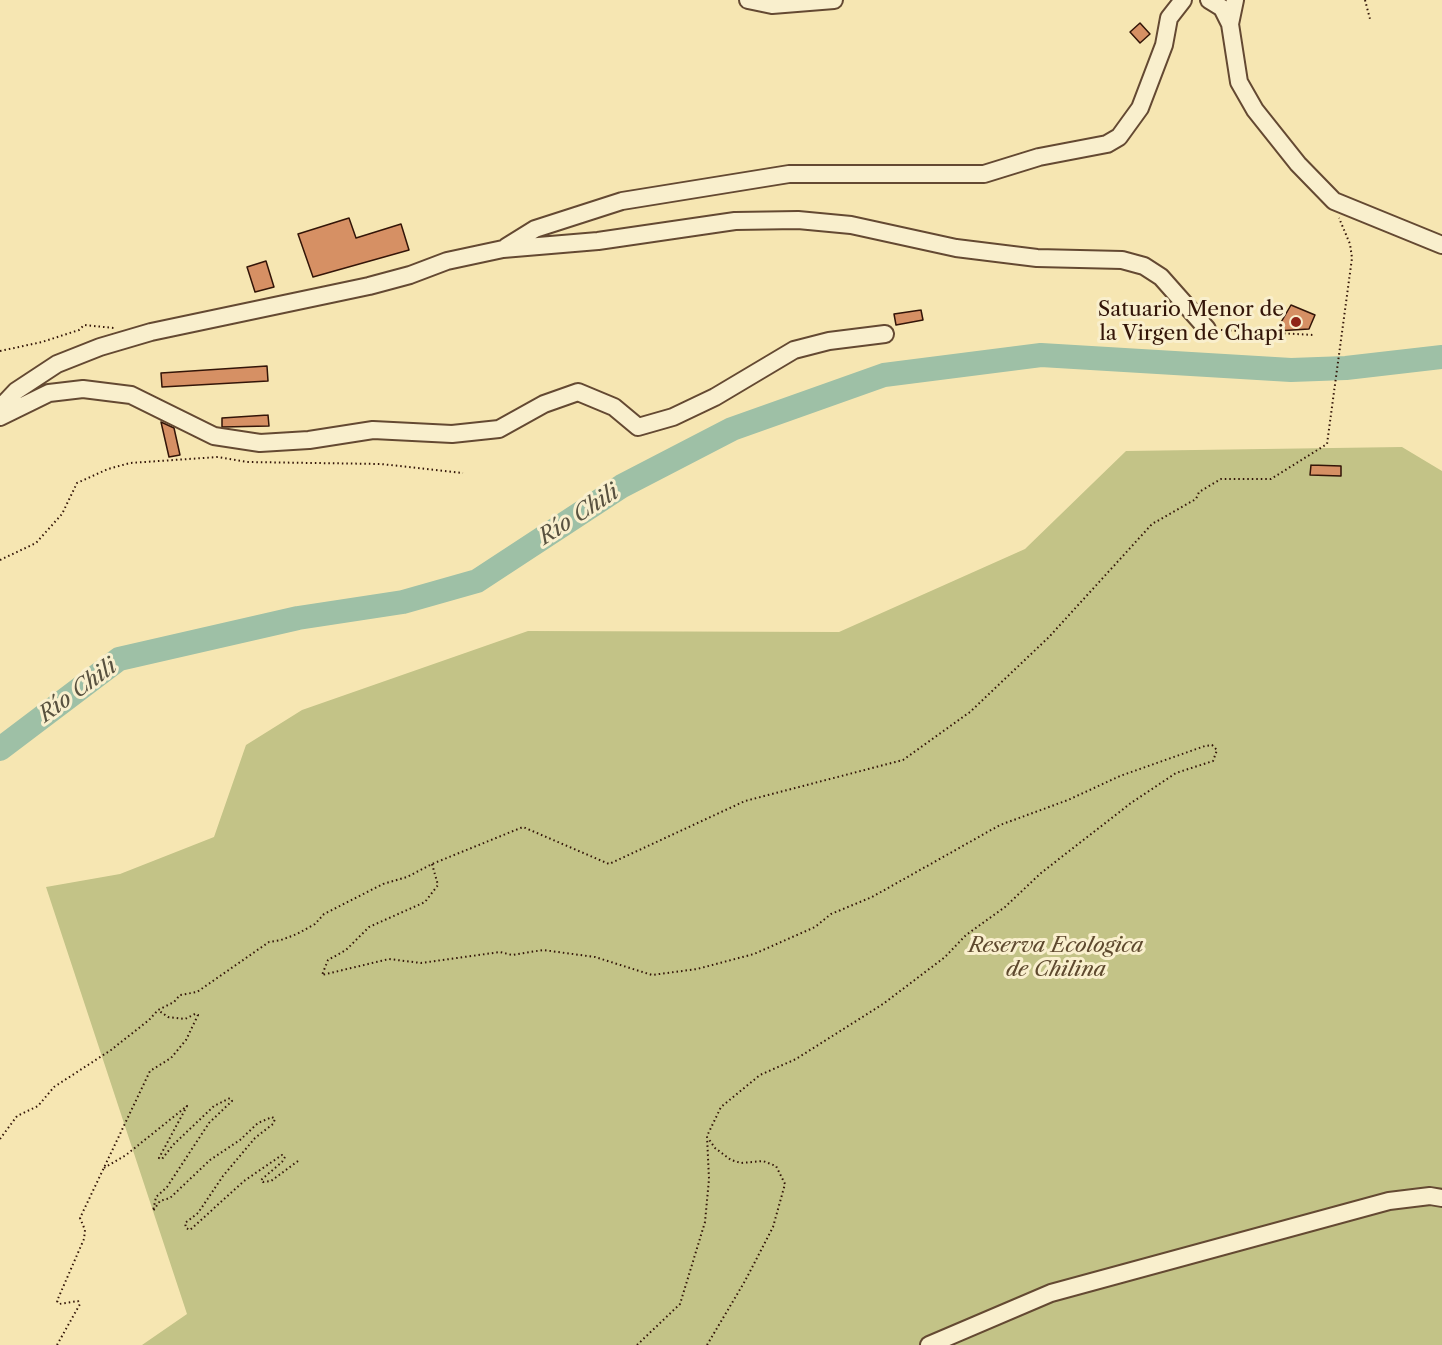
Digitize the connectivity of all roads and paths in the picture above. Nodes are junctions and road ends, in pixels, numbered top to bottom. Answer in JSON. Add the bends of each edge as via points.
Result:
{"nodes":[{"id":1,"x":748,"y":0,"type":"edge"},
{"id":2,"x":834,"y":0,"type":"edge"},
{"id":3,"x":1183,"y":0,"type":"edge"},
{"id":4,"x":1209,"y":0,"type":"edge"},
{"id":5,"x":1235,"y":0,"type":"edge"},
{"id":6,"x":1365,"y":0,"type":"edge"},
{"id":7,"x":1370,"y":19,"type":"dead end"},
{"id":8,"x":1230,"y":24,"type":"junction"},
{"id":9,"x":1334,"y":201,"type":"junction"},
{"id":10,"x":1442,"y":245,"type":"edge"},
{"id":11,"x":503,"y":249,"type":"junction"},
{"id":12,"x":1208,"y":329,"type":"joint"},
{"id":13,"x":885,"y":334,"type":"dead end"},
{"id":14,"x":1314,"y":335,"type":"dead end"},
{"id":15,"x":128,"y":338,"type":"junction"},
{"id":16,"x":0,"y":351,"type":"edge"},
{"id":17,"x":0,"y":408,"type":"edge"},
{"id":18,"x":0,"y":417,"type":"edge"},
{"id":19,"x":463,"y":472,"type":"dead end"},
{"id":20,"x":0,"y":560,"type":"edge"},
{"id":21,"x":432,"y":864,"type":"junction"},
{"id":22,"x":158,"y":1010,"type":"junction"},
{"id":23,"x":706,"y":1136,"type":"junction"},
{"id":24,"x":0,"y":1140,"type":"edge"},
{"id":25,"x":298,"y":1161,"type":"dead end"},
{"id":26,"x":104,"y":1168,"type":"junction"},
{"id":27,"x":1442,"y":1198,"type":"edge"},
{"id":28,"x":57,"y":1345,"type":"edge"},
{"id":29,"x":637,"y":1345,"type":"edge"},
{"id":30,"x":707,"y":1345,"type":"edge"},
{"id":31,"x":929,"y":1345,"type":"edge"}],
"edges":[{"from":1,"to":2,"type":"street","via":[[771,5]]},
{"from":3,"to":11,"type":"street","via":[[1170,18],[1140,108],[1119,137],[1107,144],[1039,157],[984,174],[789,174],[622,201],[534,229]]},
{"from":4,"to":8,"type":"street","via":[[1222,8]]},
{"from":5,"to":8,"type":"street"},
{"from":6,"to":7,"type":"path"},
{"from":8,"to":9,"type":"street","via":[[1239,82],[1255,110]]},
{"from":9,"to":10,"type":"street"},
{"from":9,"to":21,"type":"path","via":[[1350,244],[1350,268],[1328,444],[1271,479],[1221,479],[1199,492],[1196,499],[1152,524],[1049,637],[978,705],[903,760],[745,801],[609,864],[523,827]]},
{"from":11,"to":12,"type":"street","via":[[598,241],[735,221],[798,220],[851,225],[956,248],[1037,258],[1122,260],[1161,277]]},
{"from":11,"to":15,"type":"street","via":[[447,261],[369,286]]},
{"from":12,"to":14,"type":"path"},
{"from":13,"to":18,"type":"street","via":[[794,350],[715,397],[673,417],[638,427],[614,407],[578,392],[544,404],[499,429],[452,434],[373,430],[260,443],[214,436],[131,395],[83,388],[50,393]]},
{"from":15,"to":16,"type":"path","via":[[113,327],[92,324],[42,342]]},
{"from":15,"to":17,"type":"street","via":[[57,364],[16,391]]},
{"from":19,"to":20,"type":"path","via":[[381,464],[246,462],[218,457],[130,463],[77,483],[62,514],[36,543]]},
{"from":21,"to":22,"type":"path","via":[[354,898],[297,934],[269,942],[197,992],[180,995]]},
{"from":21,"to":23,"type":"path","via":[[438,885],[425,902],[369,927],[346,950],[327,960],[322,975],[389,959],[421,963],[543,950],[596,957],[652,975],[708,966],[776,946],[1000,825],[1120,776],[1205,746],[1216,746],[1213,762],[1176,773],[1131,803],[883,1004],[796,1059],[759,1075],[721,1107]]},
{"from":22,"to":24,"type":"path","via":[[111,1050],[54,1087],[38,1106],[17,1116]]},
{"from":22,"to":26,"type":"path","via":[[168,1017],[185,1019],[198,1015],[186,1040],[171,1058],[150,1071]]},
{"from":23,"to":29,"type":"path","via":[[708,1197],[689,1279],[680,1304]]},
{"from":23,"to":30,"type":"path","via":[[731,1160],[764,1161],[776,1166],[785,1184],[773,1227]]},
{"from":25,"to":26,"type":"path","via":[[271,1181],[263,1182],[282,1162],[282,1155],[244,1181],[190,1230],[186,1228],[185,1223],[198,1213],[223,1176],[255,1138],[273,1124],[272,1117],[258,1123],[210,1160],[153,1211],[156,1197],[167,1187],[209,1123],[232,1101],[230,1098],[214,1106],[162,1159],[159,1158],[187,1106]]},
{"from":26,"to":28,"type":"path","via":[[80,1218],[84,1239],[58,1294],[59,1304],[75,1300],[80,1304]]},
{"from":27,"to":31,"type":"street","via":[[1419,1196],[1389,1201],[1051,1293]]}]}
